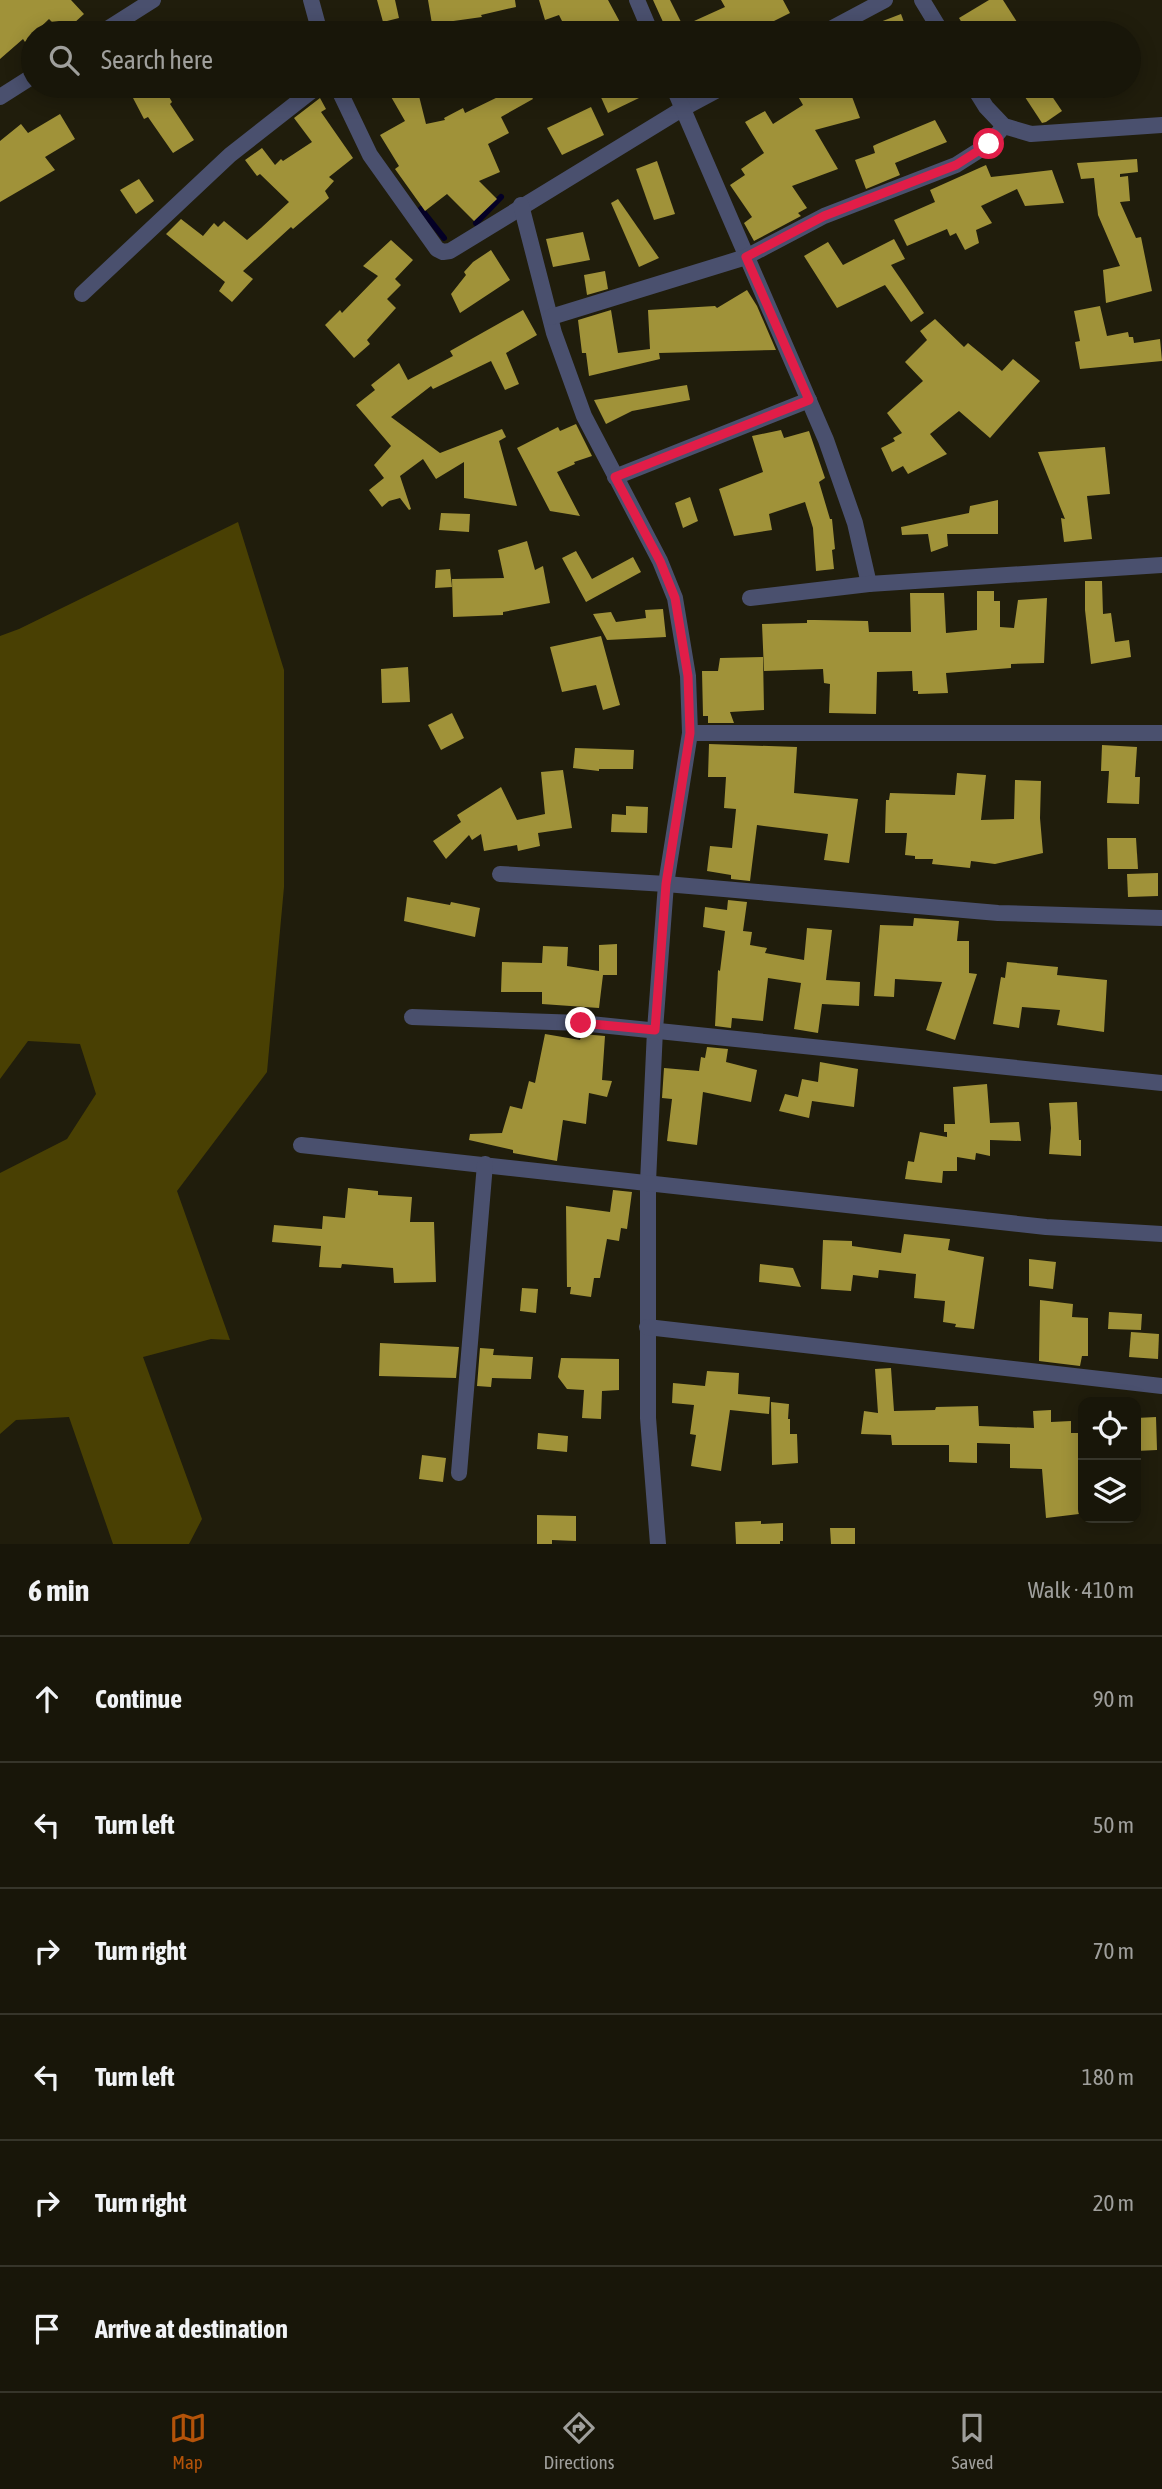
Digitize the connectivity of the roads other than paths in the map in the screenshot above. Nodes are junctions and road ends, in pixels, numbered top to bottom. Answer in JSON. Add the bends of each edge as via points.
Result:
{"nodes":[{"id":1,"x":153,"y":0,"type":"edge"},
{"id":2,"x":311,"y":0,"type":"edge"},
{"id":3,"x":638,"y":0,"type":"edge"},
{"id":4,"x":886,"y":0,"type":"edge"},
{"id":5,"x":922,"y":0,"type":"edge"},
{"id":6,"x":120,"y":21,"type":"edge"},
{"id":7,"x":317,"y":21,"type":"edge"},
{"id":8,"x":646,"y":21,"type":"edge"},
{"id":9,"x":846,"y":21,"type":"edge"},
{"id":10,"x":935,"y":21,"type":"edge"},
{"id":11,"x":21,"y":84,"type":"edge"},
{"id":12,"x":0,"y":97,"type":"edge"},
{"id":13,"x":303,"y":98,"type":"edge"},
{"id":14,"x":343,"y":98,"type":"edge"},
{"id":15,"x":678,"y":98,"type":"edge"},
{"id":16,"x":702,"y":98,"type":"edge"},
{"id":17,"x":980,"y":98,"type":"edge"},
{"id":18,"x":682,"y":108,"type":"junction"},
{"id":19,"x":1162,"y":125,"type":"edge"},
{"id":20,"x":1004,"y":126,"type":"junction"},
{"id":21,"x":521,"y":205,"type":"junction"},
{"id":22,"x":746,"y":257,"type":"junction"},
{"id":23,"x":82,"y":294,"type":"dead end"},
{"id":24,"x":551,"y":317,"type":"junction"},
{"id":25,"x":809,"y":400,"type":"junction"},
{"id":26,"x":615,"y":477,"type":"junction"},
{"id":27,"x":1162,"y":565,"type":"edge"},
{"id":28,"x":869,"y":584,"type":"junction"},
{"id":29,"x":750,"y":598,"type":"dead end"},
{"id":30,"x":690,"y":733,"type":"junction"},
{"id":31,"x":1162,"y":733,"type":"edge"},
{"id":32,"x":500,"y":874,"type":"dead end"},
{"id":33,"x":666,"y":884,"type":"junction"},
{"id":34,"x":1162,"y":918,"type":"edge"},
{"id":35,"x":412,"y":1017,"type":"dead end"},
{"id":36,"x":655,"y":1030,"type":"junction"},
{"id":37,"x":1162,"y":1083,"type":"edge"},
{"id":38,"x":301,"y":1145,"type":"dead end"},
{"id":39,"x":485,"y":1164,"type":"junction"},
{"id":40,"x":648,"y":1182,"type":"junction"},
{"id":41,"x":1162,"y":1234,"type":"edge"},
{"id":42,"x":647,"y":1327,"type":"junction"},
{"id":43,"x":1162,"y":1386,"type":"edge"},
{"id":44,"x":459,"y":1473,"type":"dead end"},
{"id":45,"x":658,"y":1544,"type":"edge"}],
"edges":[{"from":1,"to":6,"type":"street"},
{"from":2,"to":7,"type":"street"},
{"from":3,"to":8,"type":"street"},
{"from":4,"to":9,"type":"street"},
{"from":5,"to":10,"type":"street"},
{"from":11,"to":12,"type":"street"},
{"from":13,"to":23,"type":"street","via":[[230,155]]},
{"from":14,"to":21,"type":"street","via":[[370,155],[436,249],[450,251]]},
{"from":15,"to":18,"type":"street"},
{"from":16,"to":18,"type":"street"},
{"from":17,"to":20,"type":"street"},
{"from":18,"to":21,"type":"street"},
{"from":18,"to":22,"type":"street"},
{"from":19,"to":20,"type":"street","via":[[1031,134]]},
{"from":20,"to":22,"type":"street","via":[[989,144],[956,165],[824,216]]},
{"from":21,"to":24,"type":"street"},
{"from":22,"to":24,"type":"street"},
{"from":22,"to":25,"type":"street"},
{"from":24,"to":26,"type":"street","via":[[584,416]]},
{"from":25,"to":26,"type":"street"},
{"from":25,"to":28,"type":"street","via":[[855,523]]},
{"from":26,"to":30,"type":"street","via":[[675,598],[688,676]]},
{"from":27,"to":28,"type":"street"},
{"from":28,"to":29,"type":"street"},
{"from":30,"to":31,"type":"street"},
{"from":30,"to":33,"type":"street"},
{"from":32,"to":33,"type":"street"},
{"from":33,"to":34,"type":"street","via":[[998,913]]},
{"from":33,"to":36,"type":"street"},
{"from":35,"to":36,"type":"street"},
{"from":36,"to":37,"type":"street"},
{"from":36,"to":40,"type":"street"},
{"from":38,"to":39,"type":"street"},
{"from":39,"to":40,"type":"street"},
{"from":39,"to":44,"type":"street"},
{"from":40,"to":41,"type":"street","via":[[1046,1227]]},
{"from":40,"to":42,"type":"street"},
{"from":42,"to":43,"type":"street"},
{"from":42,"to":45,"type":"street","via":[[648,1418]]}]}
